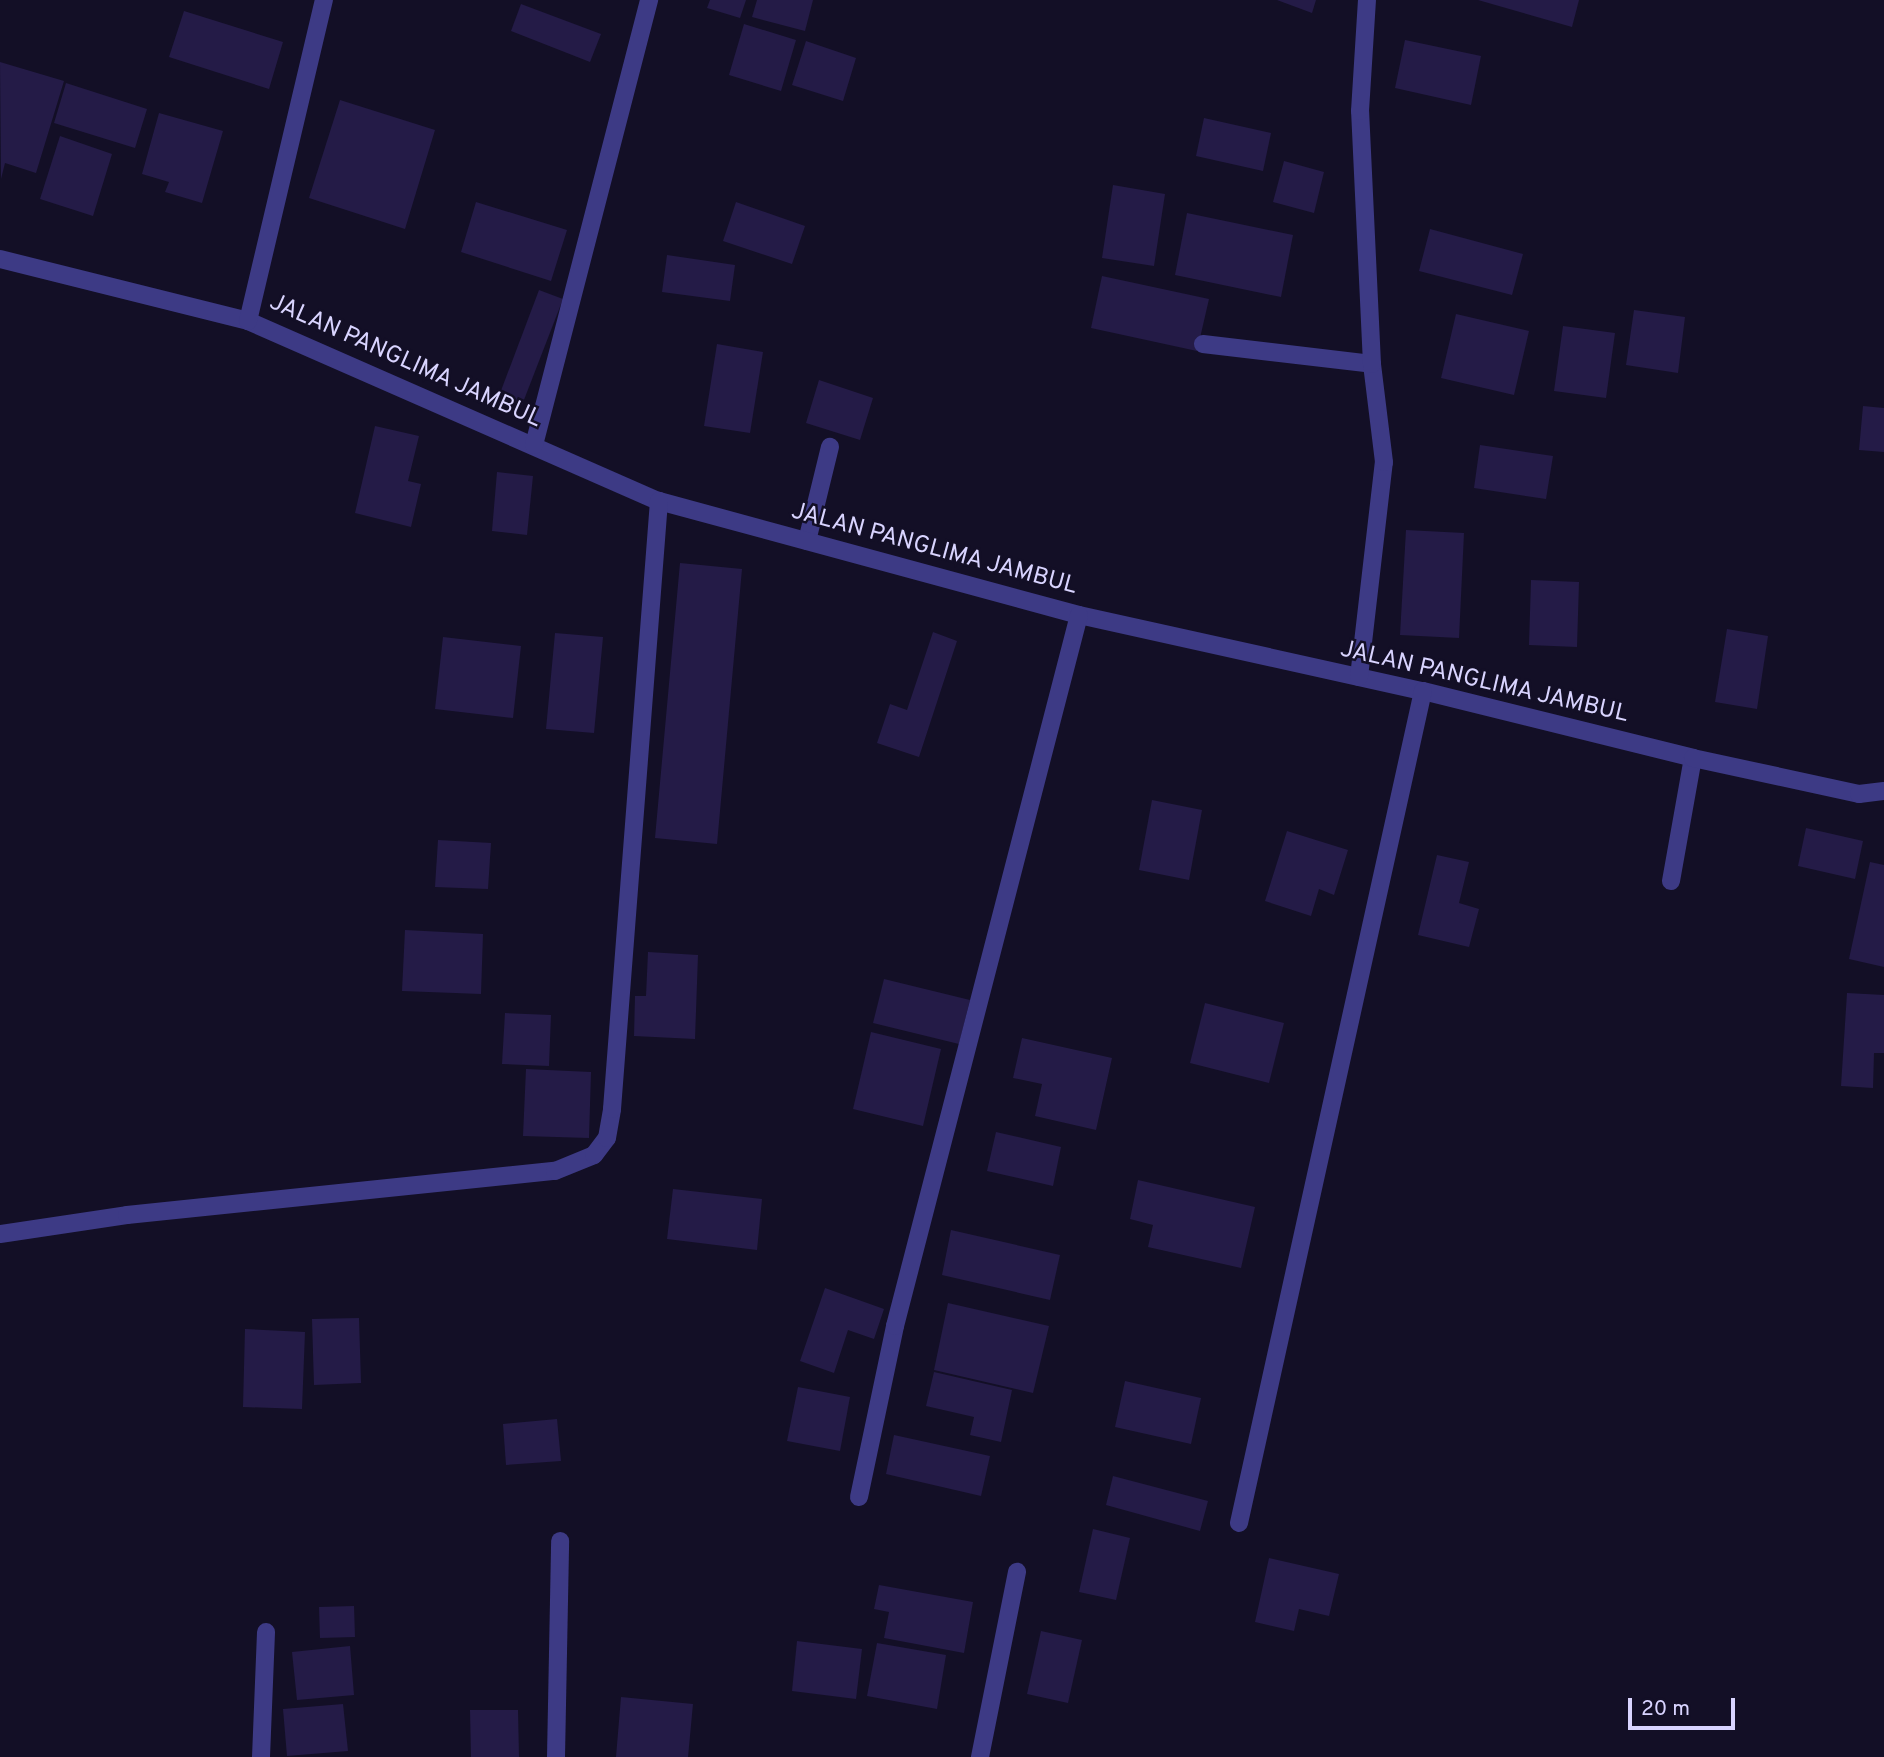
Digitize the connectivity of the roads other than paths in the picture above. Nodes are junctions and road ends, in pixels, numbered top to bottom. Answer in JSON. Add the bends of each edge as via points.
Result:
{"nodes":[{"id":1,"x":324,"y":0,"type":"edge"},
{"id":2,"x":649,"y":0,"type":"edge"},
{"id":3,"x":1367,"y":0,"type":"edge"},
{"id":4,"x":0,"y":259,"type":"edge"},
{"id":5,"x":248,"y":321,"type":"junction"},
{"id":6,"x":1203,"y":344,"type":"dead end"},
{"id":7,"x":1372,"y":364,"type":"junction"},
{"id":8,"x":534,"y":445,"type":"junction"},
{"id":9,"x":830,"y":447,"type":"dead end"},
{"id":10,"x":659,"y":501,"type":"junction"},
{"id":11,"x":807,"y":541,"type":"junction"},
{"id":12,"x":1079,"y":615,"type":"junction"},
{"id":13,"x":1359,"y":677,"type":"junction"},
{"id":14,"x":1423,"y":691,"type":"junction"},
{"id":15,"x":1693,"y":758,"type":"junction"},
{"id":16,"x":1884,"y":791,"type":"edge"},
{"id":17,"x":1671,"y":881,"type":"dead end"},
{"id":18,"x":0,"y":1234,"type":"edge"},
{"id":19,"x":859,"y":1497,"type":"dead end"},
{"id":20,"x":1239,"y":1523,"type":"dead end"},
{"id":21,"x":560,"y":1541,"type":"dead end"},
{"id":22,"x":1017,"y":1572,"type":"dead end"},
{"id":23,"x":266,"y":1632,"type":"dead end"},
{"id":24,"x":261,"y":1757,"type":"edge"},
{"id":25,"x":556,"y":1757,"type":"edge"},
{"id":26,"x":980,"y":1757,"type":"edge"}],
"edges":[{"from":1,"to":5,"type":"street"},
{"from":2,"to":8,"type":"street"},
{"from":3,"to":7,"type":"street","via":[[1360,111]]},
{"from":4,"to":5,"type":"street","name":"JALAN PANGLIMA JAMBUL"},
{"from":5,"to":8,"type":"street","name":"JALAN PANGLIMA JAMBUL"},
{"from":6,"to":7,"type":"street"},
{"from":7,"to":13,"type":"street","via":[[1384,462]]},
{"from":8,"to":10,"type":"street","name":"JALAN PANGLIMA JAMBUL"},
{"from":9,"to":11,"type":"street"},
{"from":10,"to":11,"type":"street","name":"JALAN PANGLIMA JAMBUL"},
{"from":10,"to":18,"type":"street","via":[[612,1109],[607,1138],[594,1155],[555,1171],[127,1215]]},
{"from":11,"to":12,"type":"street","name":"JALAN PANGLIMA JAMBUL"},
{"from":12,"to":13,"type":"street","name":"JALAN PANGLIMA JAMBUL"},
{"from":12,"to":19,"type":"street","via":[[895,1326]]},
{"from":13,"to":14,"type":"street","name":"JALAN PANGLIMA JAMBUL"},
{"from":14,"to":15,"type":"street","name":"JALAN PANGLIMA JAMBUL"},
{"from":14,"to":20,"type":"street"},
{"from":15,"to":16,"type":"street","name":"JALAN PANGLIMA JAMBUL","via":[[1859,794]]},
{"from":15,"to":17,"type":"street"},
{"from":21,"to":25,"type":"street"},
{"from":22,"to":26,"type":"street"},
{"from":23,"to":24,"type":"street"}]}
